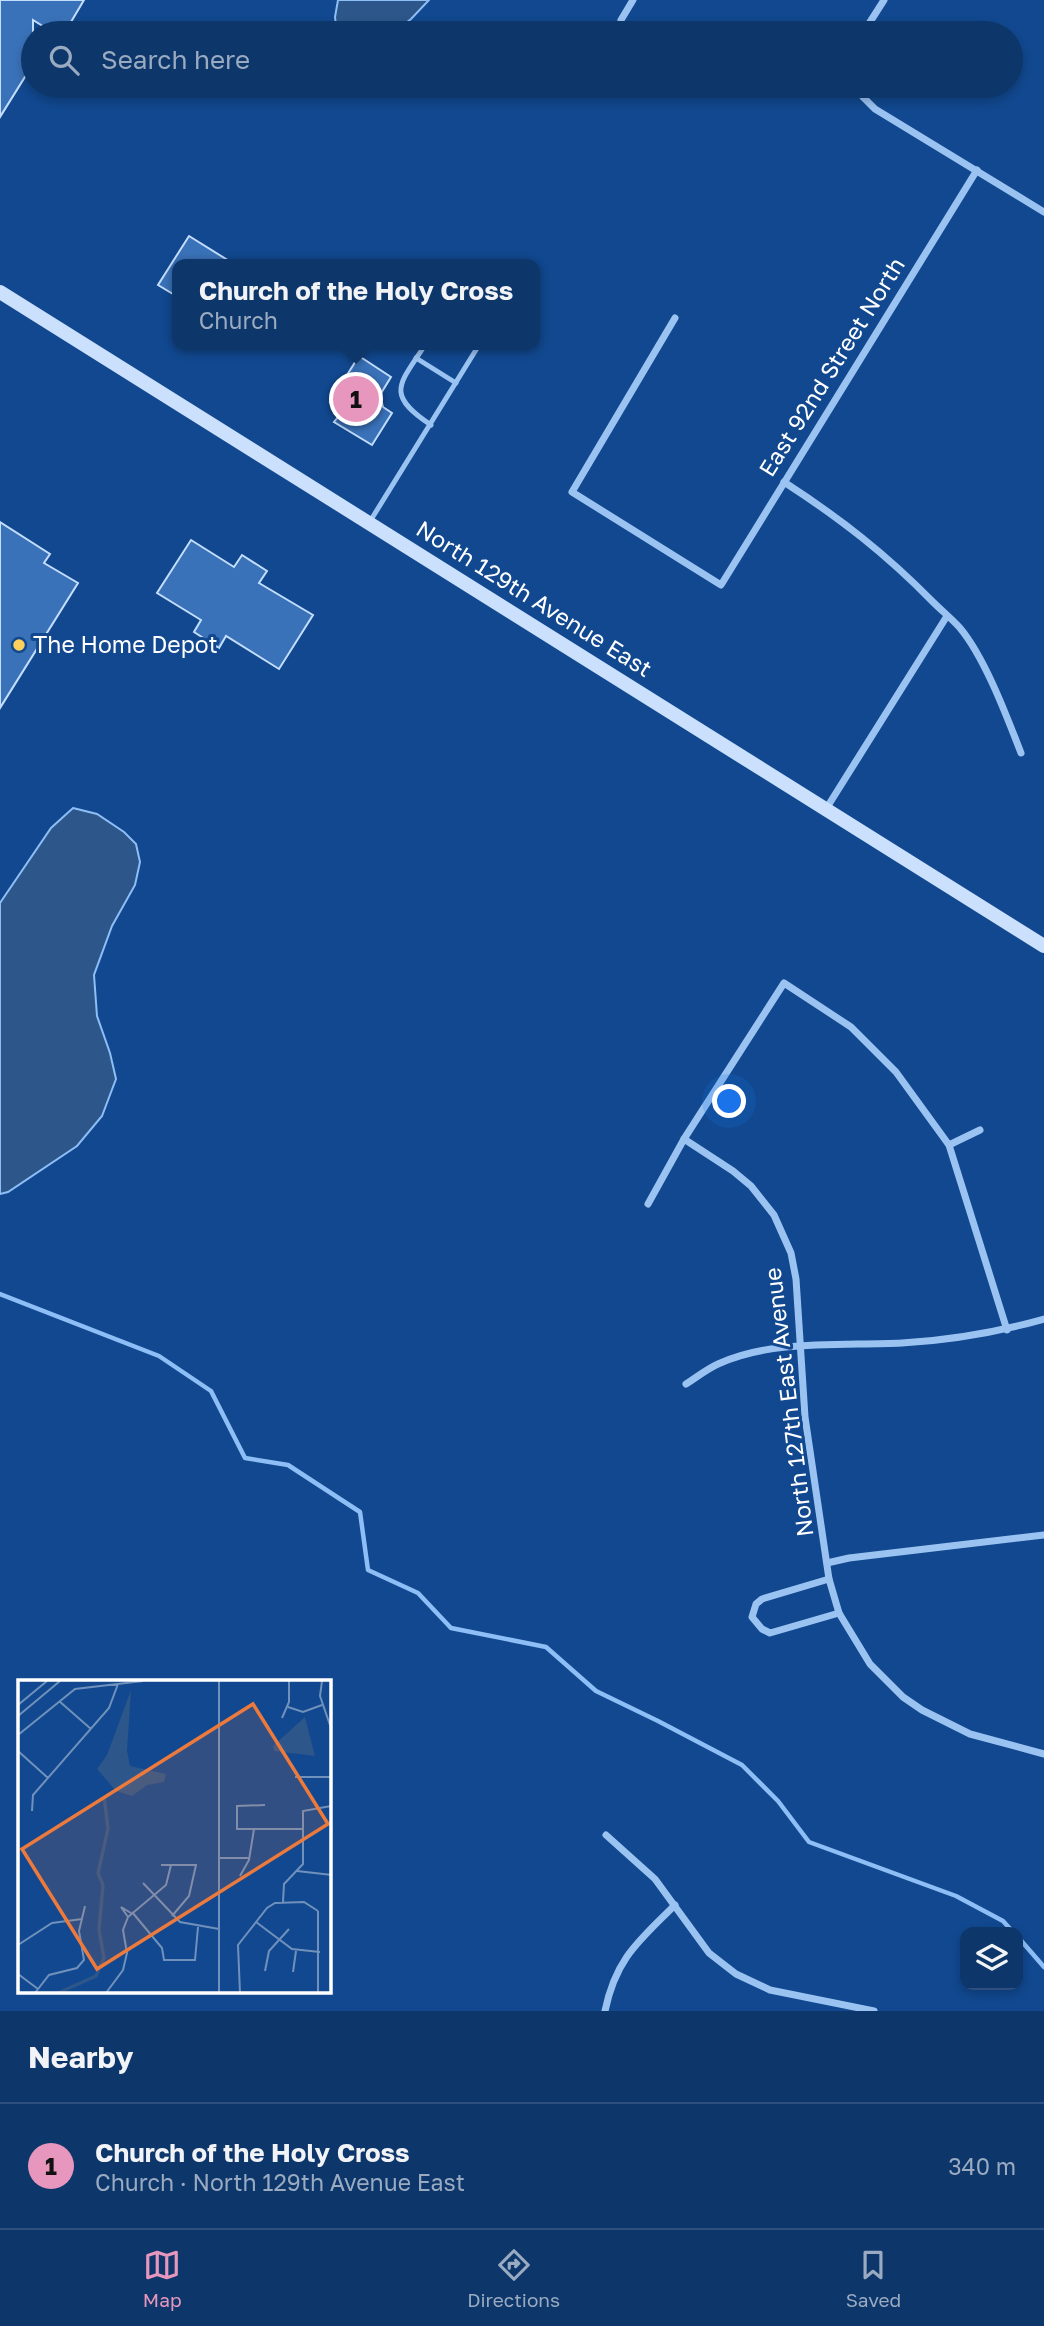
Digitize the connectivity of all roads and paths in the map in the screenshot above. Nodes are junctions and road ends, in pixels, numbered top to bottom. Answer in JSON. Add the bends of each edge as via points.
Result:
{"nodes":[{"id":1,"x":633,"y":0,"type":"edge"},
{"id":2,"x":884,"y":0,"type":"edge"},
{"id":3,"x":621,"y":20,"type":"dead end"},
{"id":4,"x":871,"y":21,"type":"edge"},
{"id":5,"x":864,"y":98,"type":"edge"},
{"id":6,"x":977,"y":170,"type":"junction"},
{"id":7,"x":1044,"y":212,"type":"edge"},
{"id":8,"x":0,"y":292,"type":"edge"},
{"id":9,"x":675,"y":318,"type":"dead end"},
{"id":10,"x":422,"y":350,"type":"edge"},
{"id":11,"x":476,"y":350,"type":"edge"},
{"id":12,"x":416,"y":358,"type":"junction"},
{"id":13,"x":456,"y":383,"type":"junction"},
{"id":14,"x":430,"y":425,"type":"junction"},
{"id":15,"x":784,"y":482,"type":"junction"},
{"id":16,"x":369,"y":523,"type":"junction"},
{"id":17,"x":947,"y":616,"type":"junction"},
{"id":18,"x":1021,"y":753,"type":"dead end"},
{"id":19,"x":826,"y":809,"type":"junction"},
{"id":20,"x":1044,"y":946,"type":"edge"},
{"id":21,"x":980,"y":1130,"type":"dead end"},
{"id":22,"x":684,"y":1139,"type":"junction"},
{"id":23,"x":949,"y":1144,"type":"junction"},
{"id":24,"x":648,"y":1204,"type":"dead end"},
{"id":25,"x":1044,"y":1319,"type":"edge"},
{"id":26,"x":1007,"y":1330,"type":"junction"},
{"id":27,"x":800,"y":1347,"type":"junction"},
{"id":28,"x":686,"y":1384,"type":"dead end"},
{"id":29,"x":1044,"y":1535,"type":"edge"},
{"id":30,"x":827,"y":1563,"type":"junction"},
{"id":31,"x":829,"y":1579,"type":"junction"},
{"id":32,"x":839,"y":1613,"type":"junction"},
{"id":33,"x":1044,"y":1754,"type":"edge"},
{"id":34,"x":606,"y":1835,"type":"dead end"},
{"id":35,"x":675,"y":1905,"type":"junction"},
{"id":36,"x":605,"y":2011,"type":"edge"},
{"id":37,"x":874,"y":2011,"type":"edge"}],
"edges":[{"from":1,"to":3,"type":"street"},
{"from":2,"to":4,"type":"street"},
{"from":5,"to":6,"type":"street"},
{"from":6,"to":7,"type":"street"},
{"from":6,"to":15,"type":"street","name":"East 92nd Street North"},
{"from":8,"to":16,"type":"main road","name":"North 129th Avenue East"},
{"from":9,"to":15,"type":"street","name":"East 92nd Street North","via":[[572,492],[721,585]]},
{"from":10,"to":12,"type":"lane"},
{"from":11,"to":13,"type":"lane"},
{"from":12,"to":13,"type":"lane"},
{"from":12,"to":14,"type":"lane","via":[[401,383],[400,394],[412,413]]},
{"from":13,"to":14,"type":"lane"},
{"from":14,"to":16,"type":"lane"},
{"from":15,"to":17,"type":"street","via":[[840,519],[903,571]]},
{"from":16,"to":19,"type":"main road","name":"North 129th Avenue East"},
{"from":17,"to":18,"type":"street","via":[[975,651]]},
{"from":17,"to":19,"type":"street"},
{"from":19,"to":20,"type":"main road","name":"North 129th Avenue East"},
{"from":21,"to":23,"type":"street"},
{"from":22,"to":23,"type":"street","via":[[784,983],[851,1027],[896,1072]]},
{"from":22,"to":24,"type":"street"},
{"from":22,"to":27,"type":"street","name":"North 127th East Avenue","via":[[751,1186],[774,1215],[791,1253]]},
{"from":23,"to":26,"type":"street"},
{"from":25,"to":26,"type":"street"},
{"from":26,"to":27,"type":"street","via":[[904,1343]]},
{"from":27,"to":28,"type":"street","via":[[746,1354],[718,1364]]},
{"from":27,"to":30,"type":"street","name":"North 127th East Avenue","via":[[805,1417]]},
{"from":29,"to":30,"type":"street"},
{"from":30,"to":31,"type":"street","name":"North 127th East Avenue"},
{"from":31,"to":32,"type":"street","name":"North 127th East Avenue"},
{"from":31,"to":32,"type":"street","via":[[762,1599],[752,1617],[770,1633]]},
{"from":32,"to":33,"type":"street","name":"North 127th East Avenue","via":[[870,1664],[903,1697],[970,1734]]},
{"from":34,"to":35,"type":"street","via":[[642,1865]]},
{"from":35,"to":36,"type":"street","via":[[625,1957]]},
{"from":35,"to":37,"type":"street","via":[[709,1953],[750,1982]]}]}
